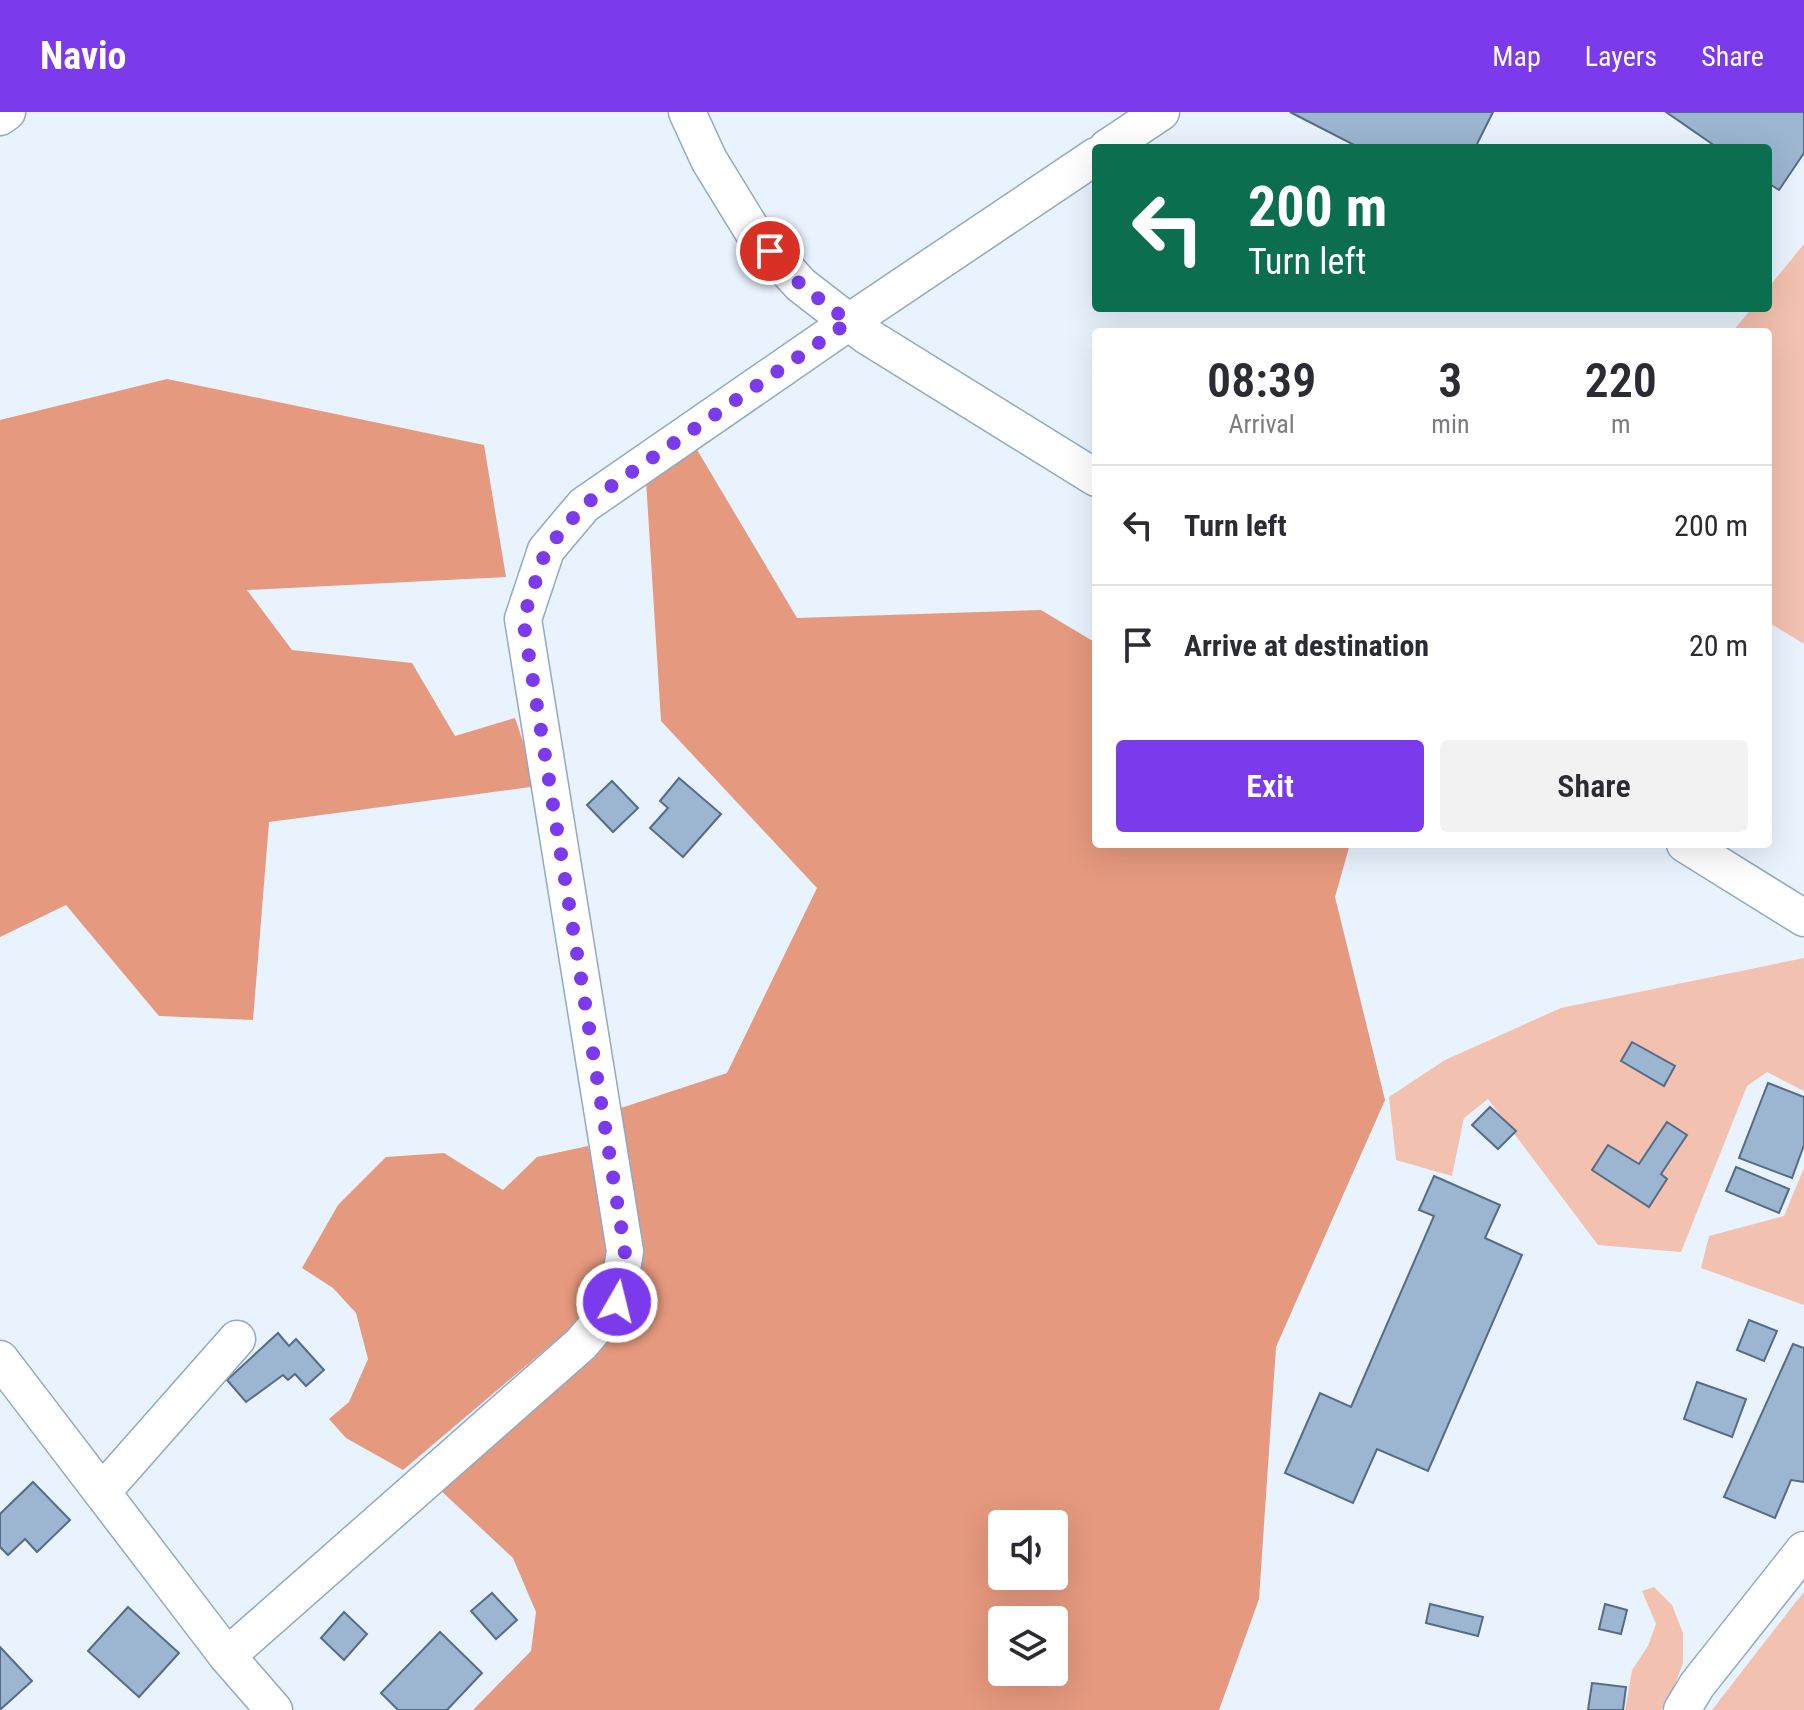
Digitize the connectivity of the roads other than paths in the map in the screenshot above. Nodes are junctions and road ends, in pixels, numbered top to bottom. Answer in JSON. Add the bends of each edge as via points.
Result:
{"nodes":[{"id":1,"x":7,"y":112,"type":"edge"},
{"id":2,"x":687,"y":112,"type":"edge"},
{"id":3,"x":1161,"y":112,"type":"edge"},
{"id":4,"x":0,"y":117,"type":"edge"},
{"id":5,"x":1113,"y":144,"type":"edge"},
{"id":6,"x":1092,"y":159,"type":"edge"},
{"id":7,"x":849,"y":322,"type":"junction"},
{"id":8,"x":1092,"y":476,"type":"edge"},
{"id":9,"x":1691,"y":848,"type":"edge"},
{"id":10,"x":1804,"y":918,"type":"edge"},
{"id":11,"x":237,"y":1339,"type":"dead end"},
{"id":12,"x":0,"y":1359,"type":"edge"},
{"id":13,"x":102,"y":1492,"type":"junction"},
{"id":14,"x":1804,"y":1550,"type":"edge"},
{"id":15,"x":227,"y":1656,"type":"junction"},
{"id":16,"x":274,"y":1710,"type":"edge"},
{"id":17,"x":1682,"y":1710,"type":"edge"}],
"edges":[{"from":1,"to":4,"type":"street"},
{"from":2,"to":7,"type":"street","via":[[755,235],[801,285]]},
{"from":3,"to":5,"type":"street"},
{"from":6,"to":7,"type":"street"},
{"from":7,"to":8,"type":"street"},
{"from":7,"to":15,"type":"street","via":[[584,505],[546,550],[523,619],[625,1251],[617,1302],[581,1344]]},
{"from":9,"to":10,"type":"street"},
{"from":11,"to":13,"type":"street"},
{"from":12,"to":13,"type":"street"},
{"from":13,"to":15,"type":"street"},
{"from":14,"to":17,"type":"street"},
{"from":15,"to":16,"type":"street"}]}
